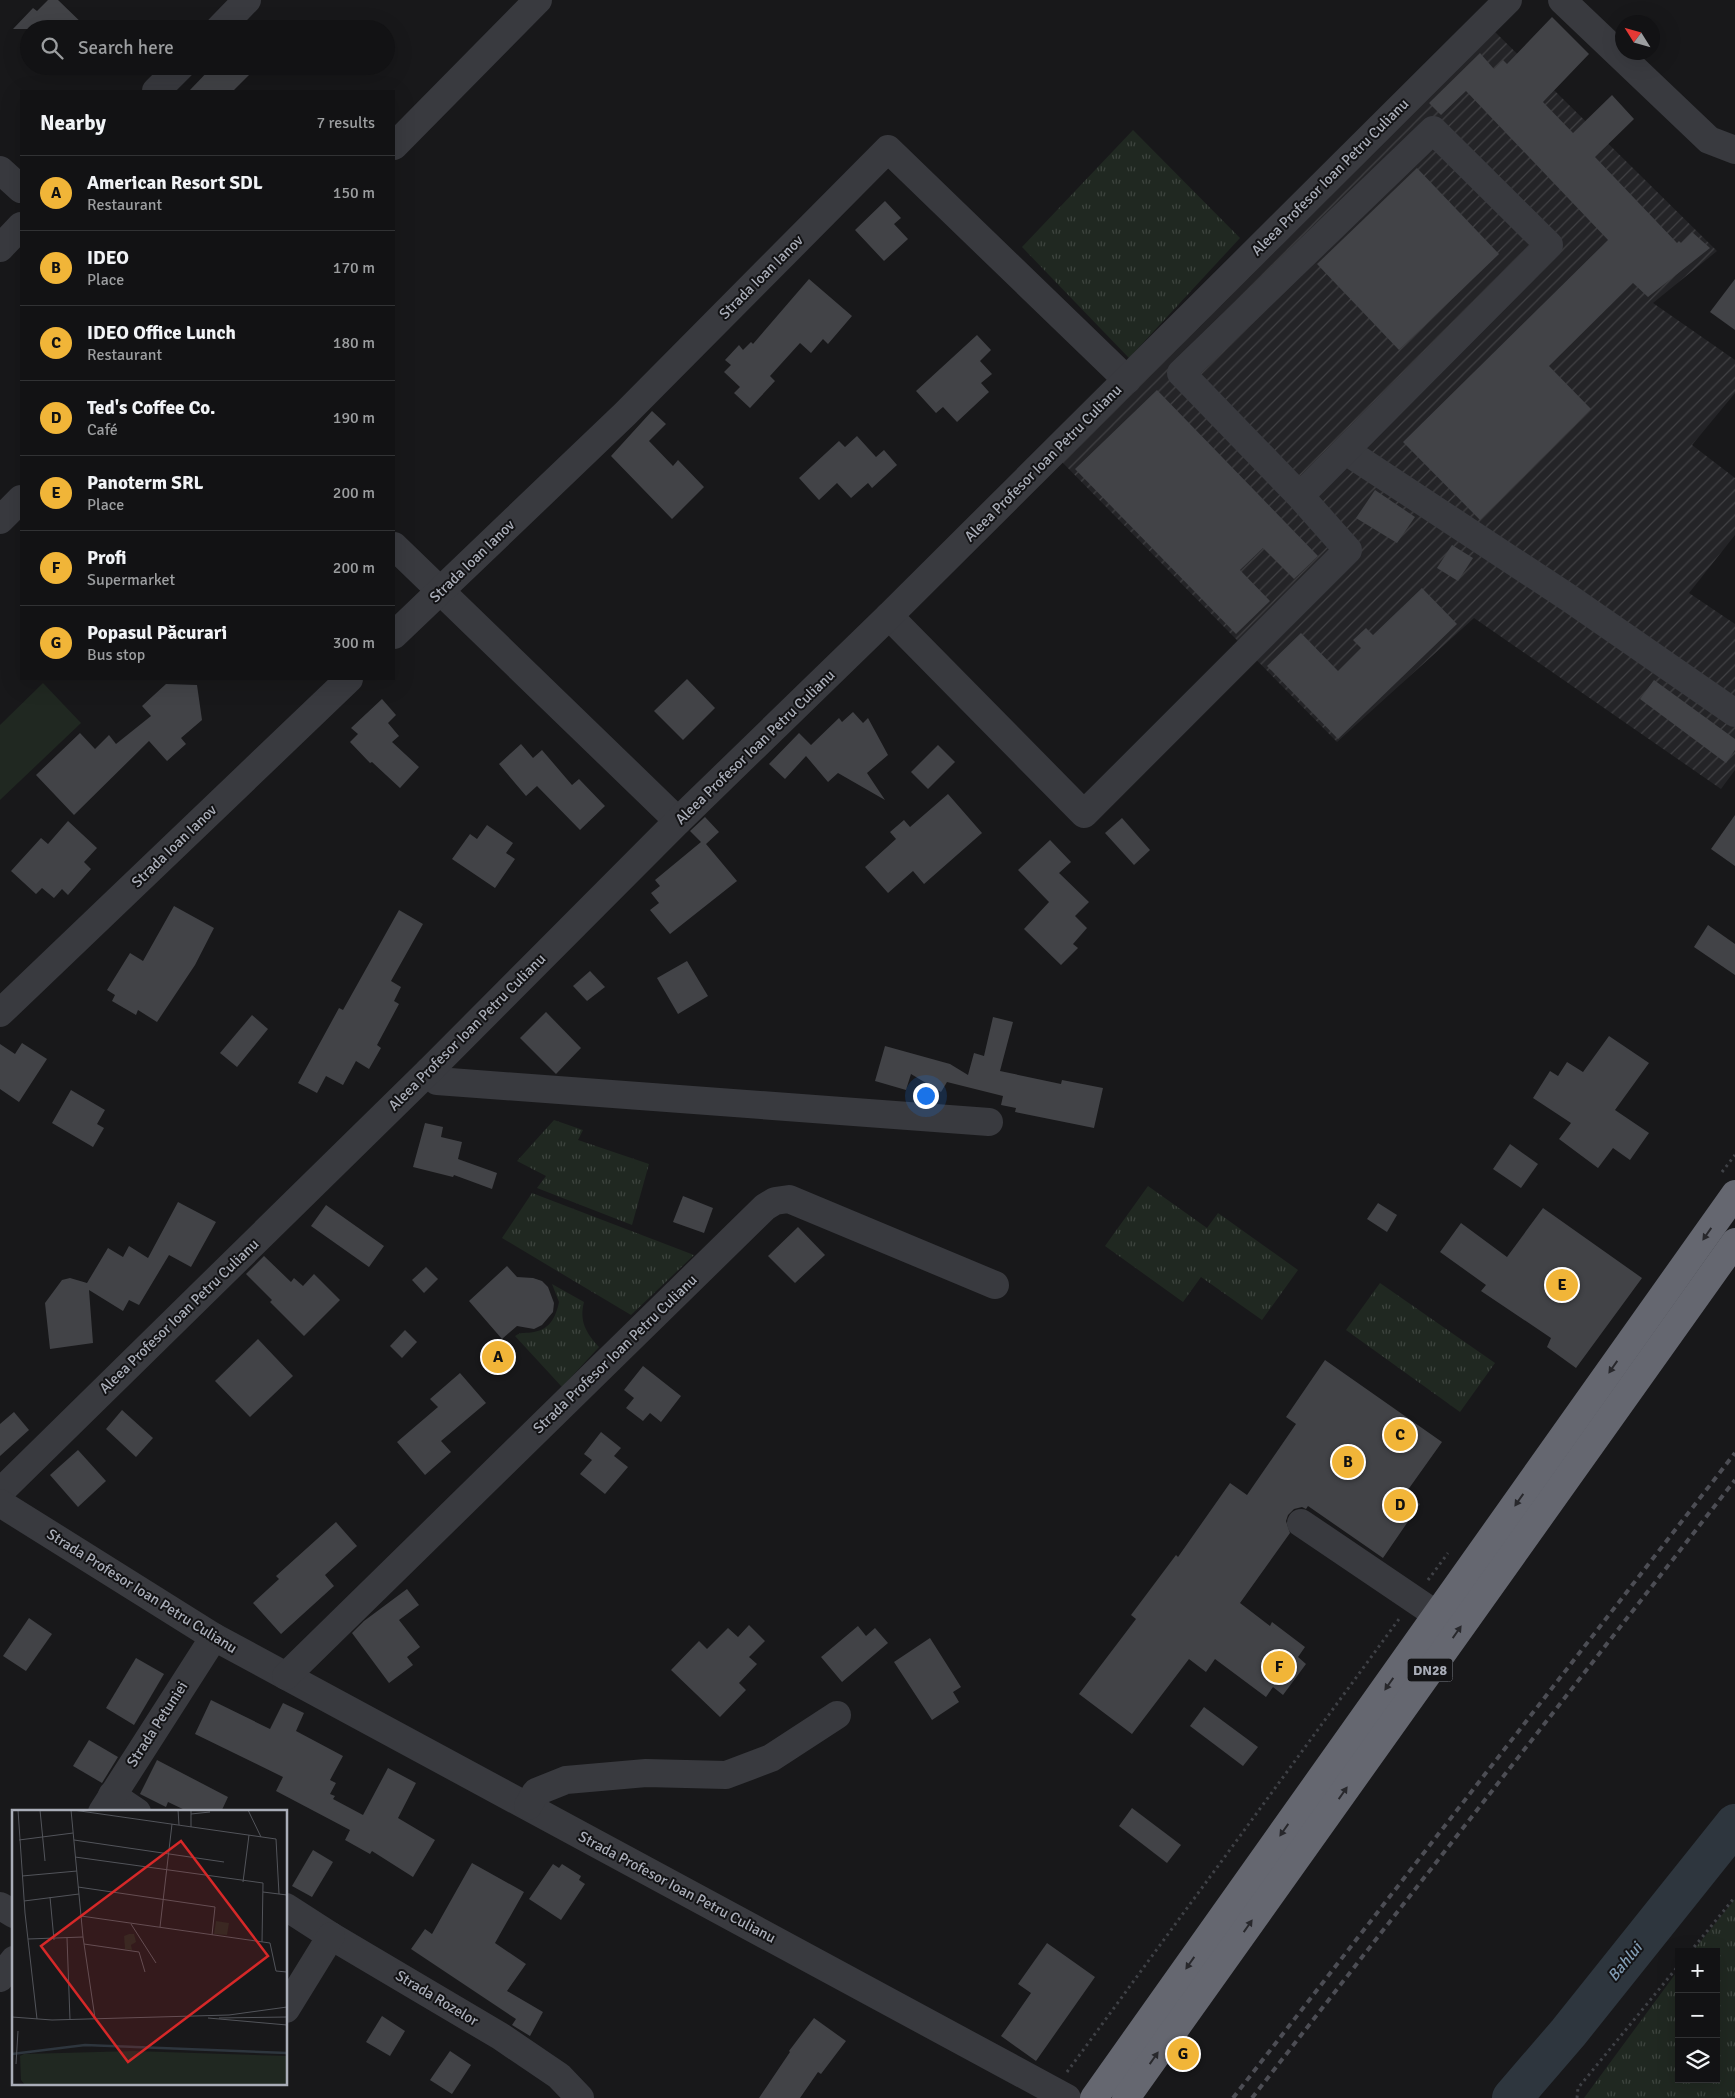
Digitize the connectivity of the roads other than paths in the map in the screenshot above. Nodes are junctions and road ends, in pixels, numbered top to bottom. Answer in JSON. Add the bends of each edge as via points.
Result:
{"nodes":[{"id":1,"x":247,"y":0,"type":"edge"},
{"id":2,"x":538,"y":0,"type":"edge"},
{"id":3,"x":1508,"y":0,"type":"edge"},
{"id":4,"x":1562,"y":0,"type":"edge"},
{"id":5,"x":228,"y":20,"type":"edge"},
{"id":6,"x":172,"y":75,"type":"edge"},
{"id":7,"x":157,"y":90,"type":"edge"},
{"id":8,"x":395,"y":145,"type":"edge"},
{"id":9,"x":1735,"y":150,"type":"edge"},
{"id":10,"x":0,"y":170,"type":"edge"},
{"id":11,"x":20,"y":188,"type":"edge"},
{"id":12,"x":20,"y":227,"type":"edge"},
{"id":13,"x":0,"y":248,"type":"edge"},
{"id":14,"x":1127,"y":380,"type":"junction"},
{"id":15,"x":1346,"y":451,"type":"junction"},
{"id":16,"x":1300,"y":496,"type":"junction"},
{"id":17,"x":20,"y":500,"type":"edge"},
{"id":18,"x":0,"y":520,"type":"edge"},
{"id":19,"x":395,"y":547,"type":"edge"},
{"id":20,"x":440,"y":591,"type":"junction"},
{"id":21,"x":889,"y":616,"type":"junction"},
{"id":22,"x":395,"y":635,"type":"edge"},
{"id":23,"x":348,"y":680,"type":"edge"},
{"id":24,"x":1735,"y":713,"type":"edge"},
{"id":25,"x":678,"y":821,"type":"junction"},
{"id":26,"x":0,"y":1013,"type":"edge"},
{"id":27,"x":429,"y":1071,"type":"junction"},
{"id":28,"x":988,"y":1122,"type":"dead end"},
{"id":29,"x":1726,"y":1187,"type":"edge"},
{"id":30,"x":1735,"y":1242,"type":"edge"},
{"id":31,"x":995,"y":1285,"type":"dead end"},
{"id":32,"x":0,"y":1492,"type":"edge"},
{"id":33,"x":0,"y":1503,"type":"edge"},
{"id":34,"x":1301,"y":1523,"type":"dead end"},
{"id":35,"x":1437,"y":1616,"type":"junction"},
{"id":36,"x":214,"y":1637,"type":"junction"},
{"id":37,"x":286,"y":1676,"type":"junction"},
{"id":38,"x":837,"y":1715,"type":"dead end"},
{"id":39,"x":107,"y":1803,"type":"edge"},
{"id":40,"x":528,"y":1806,"type":"junction"},
{"id":41,"x":130,"y":1810,"type":"edge"},
{"id":42,"x":0,"y":1906,"type":"edge"},
{"id":43,"x":288,"y":1908,"type":"edge"},
{"id":44,"x":12,"y":1913,"type":"edge"},
{"id":45,"x":331,"y":1936,"type":"junction"},
{"id":46,"x":12,"y":1963,"type":"edge"},
{"id":47,"x":0,"y":1978,"type":"edge"},
{"id":48,"x":288,"y":2006,"type":"edge"},
{"id":49,"x":1060,"y":2094,"type":"edge"},
{"id":50,"x":580,"y":2098,"type":"edge"},
{"id":51,"x":1094,"y":2098,"type":"edge"},
{"id":52,"x":1126,"y":2098,"type":"edge"}],
"edges":[{"from":1,"to":5,"type":"street"},
{"from":2,"to":8,"type":"street"},
{"from":3,"to":14,"type":"street","name":"Aleea Profesor Ioan Petru Culianu"},
{"from":4,"to":9,"type":"street","via":[[1709,140]]},
{"from":6,"to":7,"type":"street"},
{"from":10,"to":11,"type":"street"},
{"from":12,"to":13,"type":"street"},
{"from":14,"to":20,"type":"street","name":"Strada Ioan Ianov","via":[[888,149],[626,414]]},
{"from":14,"to":21,"type":"street","name":"Aleea Profesor Ioan Petru Culianu"},
{"from":15,"to":16,"type":"street"},
{"from":15,"to":16,"type":"street","via":[[1549,245],[1433,130],[1181,374]]},
{"from":15,"to":24,"type":"street","via":[[1569,598]]},
{"from":16,"to":21,"type":"street","via":[[1348,550],[1084,814]]},
{"from":17,"to":18,"type":"street"},
{"from":19,"to":20,"type":"street"},
{"from":20,"to":22,"type":"street","name":"Strada Ioan Ianov"},
{"from":20,"to":25,"type":"street"},
{"from":21,"to":25,"type":"street","name":"Aleea Profesor Ioan Petru Culianu"},
{"from":23,"to":26,"type":"street","name":"Strada Ioan Ianov"},
{"from":25,"to":27,"type":"street","name":"Aleea Profesor Ioan Petru Culianu"},
{"from":27,"to":28,"type":"street","via":[[437,1081]]},
{"from":27,"to":32,"type":"street","name":"Aleea Profesor Ioan Petru Culianu"},
{"from":29,"to":35,"type":"highway","number":"DN28","one_way":true},
{"from":52,"to":30,"type":"highway","number":"DN28","one_way":true},
{"from":31,"to":37,"type":"street","name":"Strada Profesor Ioan Petru Culianu","via":[[789,1199],[765,1207]]},
{"from":33,"to":36,"type":"street","name":"Strada Profesor Ioan Petru Culianu"},
{"from":34,"to":35,"type":"street"},
{"from":35,"to":51,"type":"highway","number":"DN28","one_way":true},
{"from":36,"to":37,"type":"street","name":"Strada Profesor Ioan Petru Culianu"},
{"from":36,"to":39,"type":"street","name":"Strada Petuniei"},
{"from":37,"to":40,"type":"street","name":"Strada Profesor Ioan Petru Culianu"},
{"from":38,"to":40,"type":"street","via":[[771,1758],[726,1775],[646,1773],[566,1780],[536,1792]]},
{"from":39,"to":41,"type":"street"},
{"from":40,"to":49,"type":"street","name":"Strada Profesor Ioan Petru Culianu"},
{"from":42,"to":44,"type":"street"},
{"from":43,"to":45,"type":"street","name":"Strada Rozelor"},
{"from":45,"to":48,"type":"street"},
{"from":45,"to":50,"type":"street","name":"Strada Rozelor","via":[[500,2036],[560,2076]]},
{"from":46,"to":47,"type":"street"}]}
